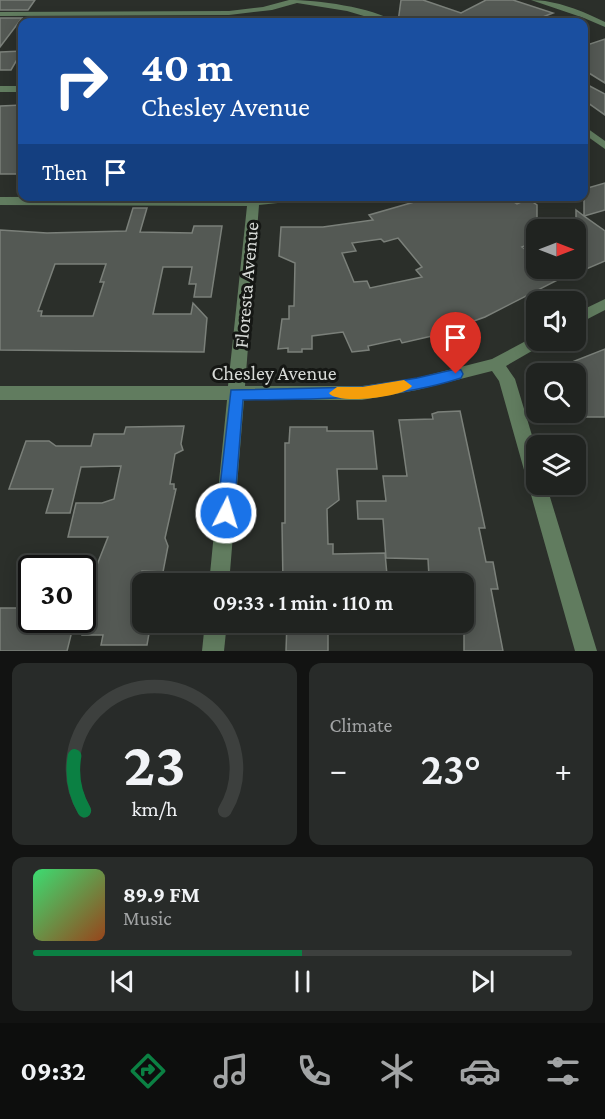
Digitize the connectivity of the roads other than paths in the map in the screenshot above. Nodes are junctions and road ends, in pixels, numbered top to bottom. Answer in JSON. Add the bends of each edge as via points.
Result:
{"nodes":[{"id":1,"x":296,"y":0,"type":"edge"},
{"id":2,"x":535,"y":0,"type":"edge"},
{"id":3,"x":569,"y":0,"type":"edge"},
{"id":4,"x":560,"y":8,"type":"junction"},
{"id":5,"x":0,"y":14,"type":"edge"},
{"id":6,"x":605,"y":15,"type":"edge"},
{"id":7,"x":587,"y":16,"type":"junction"},
{"id":8,"x":378,"y":18,"type":"edge"},
{"id":9,"x":605,"y":25,"type":"edge"},
{"id":10,"x":18,"y":89,"type":"edge"},
{"id":11,"x":0,"y":90,"type":"edge"},
{"id":12,"x":588,"y":132,"type":"edge"},
{"id":13,"x":605,"y":146,"type":"edge"},
{"id":14,"x":0,"y":201,"type":"edge"},
{"id":15,"x":262,"y":201,"type":"edge"},
{"id":16,"x":253,"y":202,"type":"junction"},
{"id":17,"x":605,"y":304,"type":"edge"},
{"id":18,"x":586,"y":314,"type":"edge"},
{"id":19,"x":526,"y":347,"type":"edge"},
{"id":20,"x":496,"y":364,"type":"junction"},
{"id":21,"x":0,"y":393,"type":"edge"},
{"id":22,"x":236,"y":394,"type":"junction"},
{"id":23,"x":526,"y":446,"type":"edge"},
{"id":24,"x":540,"y":495,"type":"edge"},
{"id":25,"x":220,"y":573,"type":"edge"},
{"id":26,"x":215,"y":633,"type":"edge"},
{"id":27,"x":213,"y":651,"type":"edge"},
{"id":28,"x":586,"y":651,"type":"edge"}],
"edges":[{"from":1,"to":5,"type":"street","via":[[284,6],[229,13]]},
{"from":1,"to":8,"type":"street"},
{"from":2,"to":4,"type":"street"},
{"from":3,"to":4,"type":"street"},
{"from":4,"to":7,"type":"street"},
{"from":6,"to":7,"type":"street"},
{"from":7,"to":9,"type":"street"},
{"from":10,"to":11,"type":"street"},
{"from":12,"to":13,"type":"street"},
{"from":14,"to":16,"type":"street"},
{"from":15,"to":16,"type":"street"},
{"from":16,"to":22,"type":"street","name":"Floresta Avenue"},
{"from":17,"to":18,"type":"street"},
{"from":19,"to":20,"type":"street","name":"Chesley Avenue"},
{"from":20,"to":22,"type":"street","name":"Chesley Avenue","via":[[362,393]]},
{"from":20,"to":23,"type":"street","via":[[507,380]]},
{"from":21,"to":22,"type":"street","name":"Chesley Avenue"},
{"from":22,"to":25,"type":"street","name":"Floresta Avenue"},
{"from":24,"to":28,"type":"street"},
{"from":26,"to":27,"type":"street"}]}
